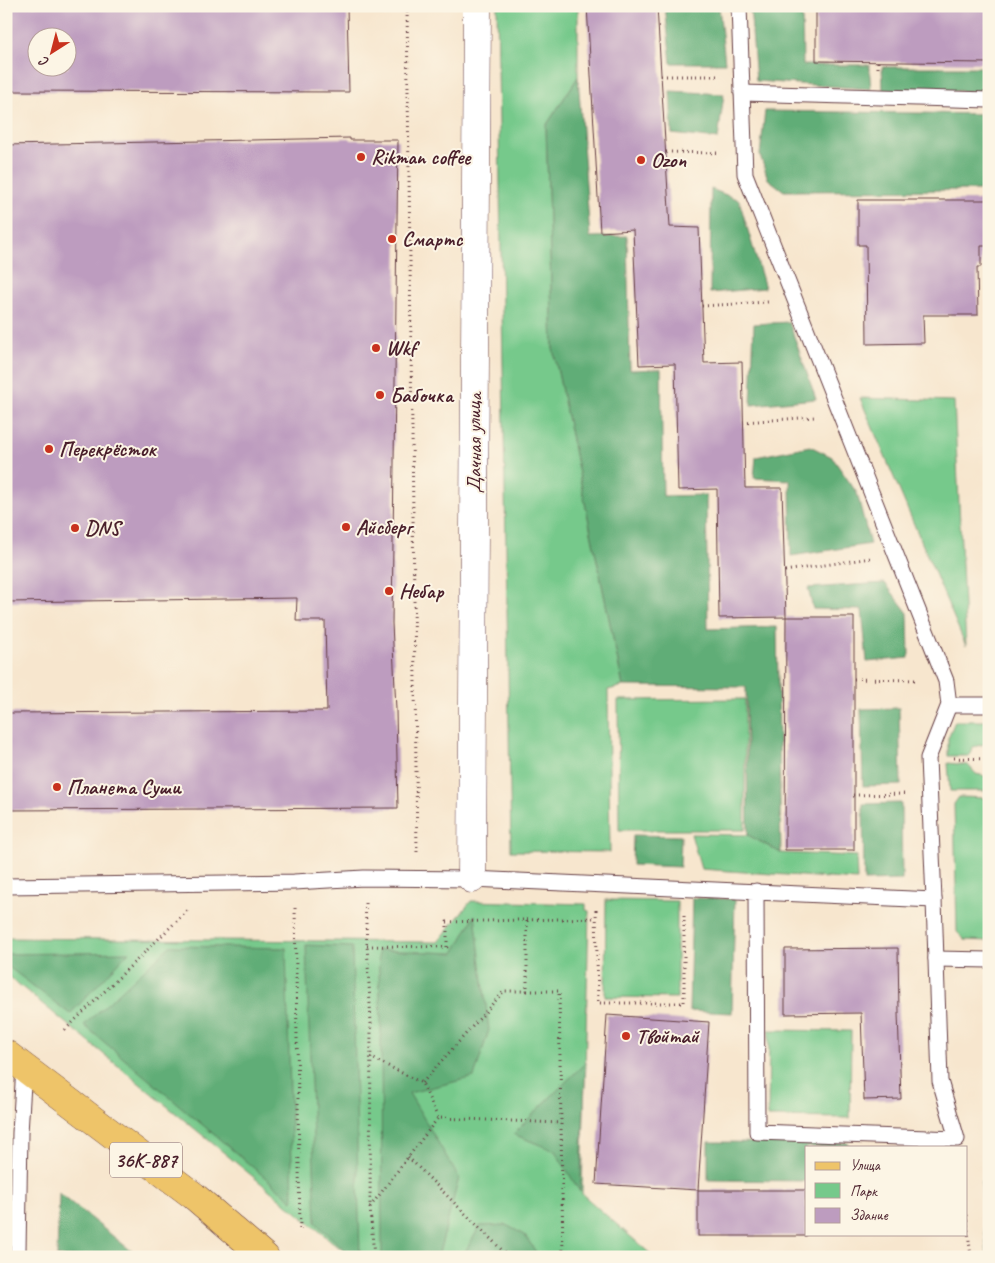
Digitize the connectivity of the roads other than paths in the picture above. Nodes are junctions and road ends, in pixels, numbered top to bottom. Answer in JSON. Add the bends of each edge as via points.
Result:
{"nodes":[{"id":1,"x":477,"y":6,"type":"edge"},
{"id":2,"x":739,"y":6,"type":"edge"},
{"id":3,"x":742,"y":93,"type":"junction"},
{"id":4,"x":989,"y":100,"type":"edge"},
{"id":5,"x":949,"y":705,"type":"junction"},
{"id":6,"x":989,"y":705,"type":"edge"},
{"id":7,"x":472,"y":879,"type":"junction"},
{"id":8,"x":6,"y":886,"type":"edge"},
{"id":9,"x":756,"y":891,"type":"junction"},
{"id":10,"x":934,"y":900,"type":"junction"},
{"id":11,"x":936,"y":959,"type":"junction"},
{"id":12,"x":989,"y":960,"type":"edge"},
{"id":13,"x":15,"y":1060,"type":"edge"},
{"id":14,"x":18,"y":1250,"type":"dead end"},
{"id":15,"x":264,"y":1257,"type":"edge"}],
"edges":[{"from":1,"to":7,"type":"street","name":"Дачная улица"},
{"from":2,"to":3,"type":"lane"},
{"from":3,"to":4,"type":"lane"},
{"from":3,"to":5,"type":"lane","via":[[745,174],[946,681]]},
{"from":5,"to":6,"type":"lane"},
{"from":5,"to":10,"type":"lane","via":[[928,758]]},
{"from":7,"to":8,"type":"lane","via":[[364,878]]},
{"from":7,"to":9,"type":"lane"},
{"from":9,"to":10,"type":"lane"},
{"from":9,"to":11,"type":"lane","via":[[757,1132],[957,1139],[940,1081]]},
{"from":10,"to":11,"type":"lane"},
{"from":11,"to":12,"type":"lane"},
{"from":13,"to":14,"type":"lane","via":[[20,1133]]},
{"from":13,"to":15,"type":"main road","number":"36К-887","via":[[194,1196]]}]}
